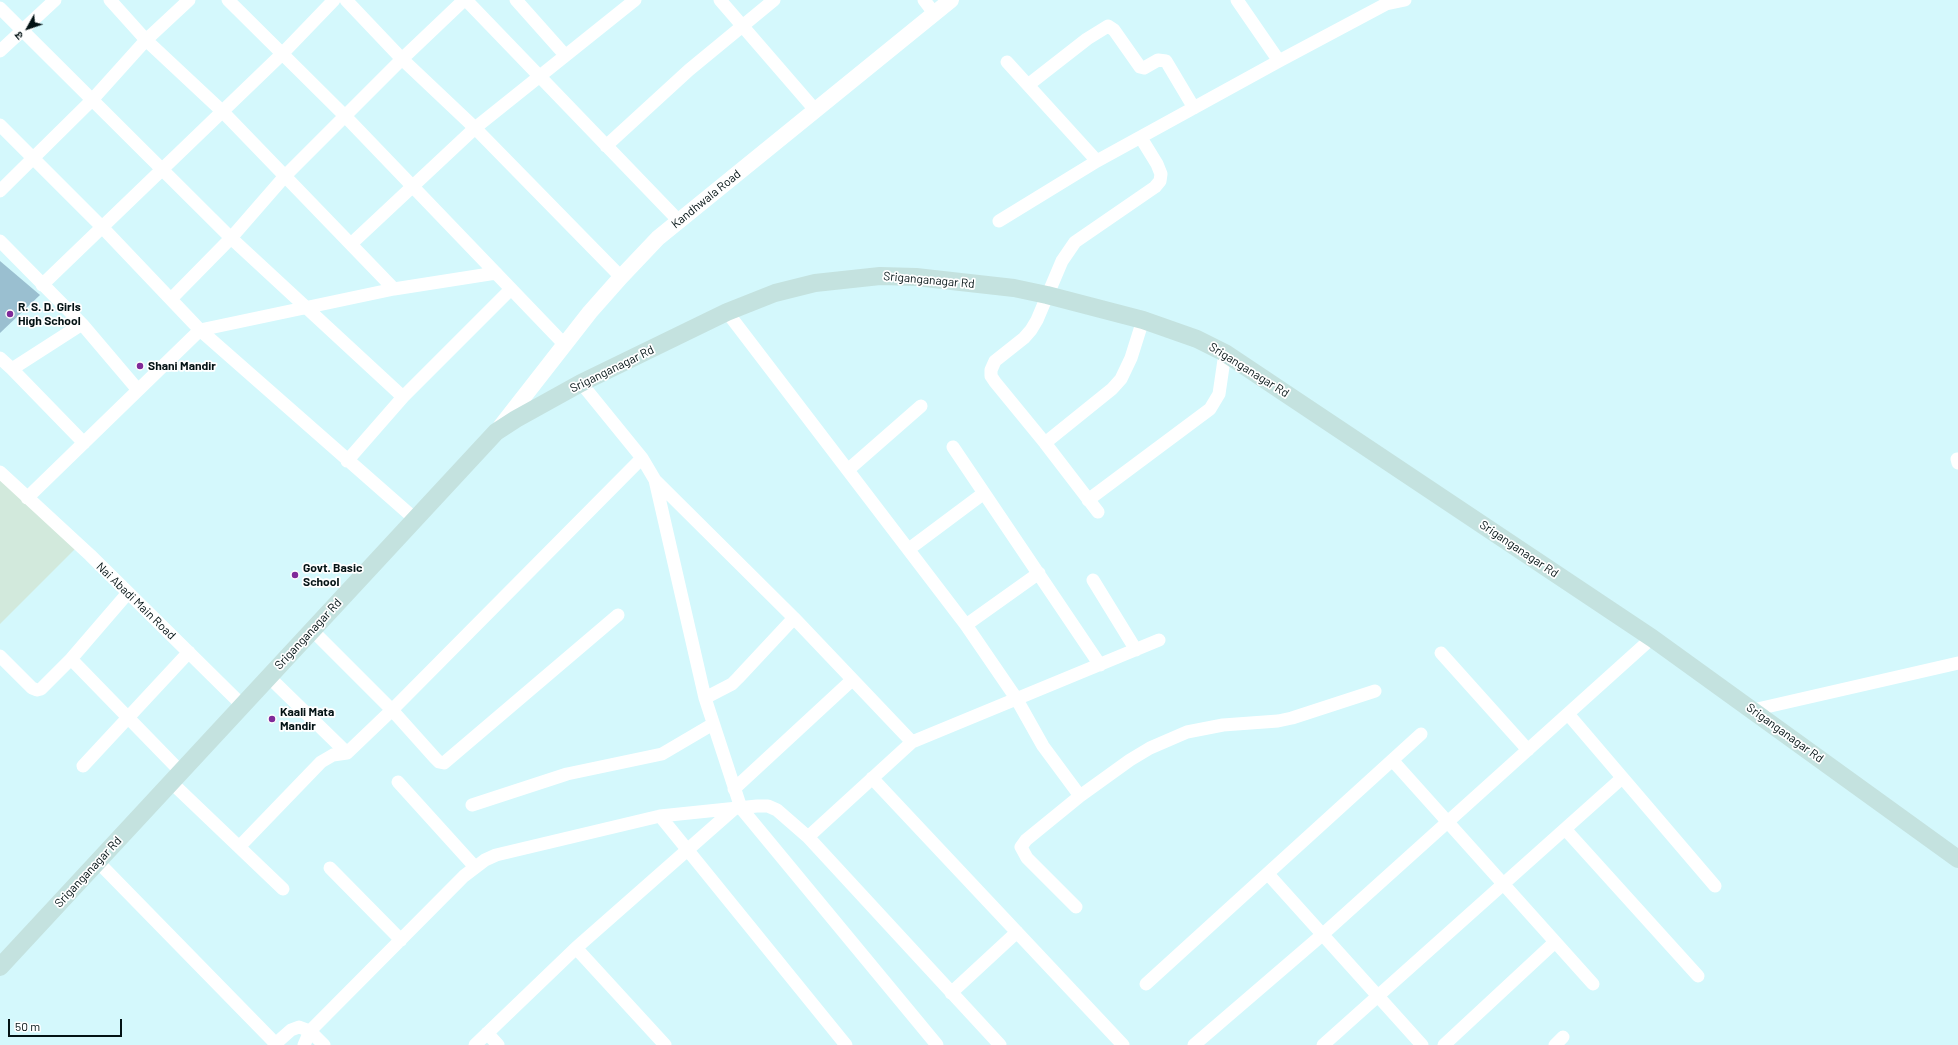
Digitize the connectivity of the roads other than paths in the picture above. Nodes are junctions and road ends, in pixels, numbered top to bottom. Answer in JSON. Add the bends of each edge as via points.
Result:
{"nodes":[{"id":1,"x":54,"y":0,"type":"edge"},
{"id":2,"x":110,"y":0,"type":"edge"},
{"id":3,"x":189,"y":0,"type":"edge"},
{"id":4,"x":228,"y":0,"type":"edge"},
{"id":5,"x":334,"y":0,"type":"edge"},
{"id":6,"x":346,"y":0,"type":"edge"},
{"id":7,"x":465,"y":0,"type":"edge"},
{"id":8,"x":516,"y":0,"type":"edge"},
{"id":9,"x":635,"y":0,"type":"edge"},
{"id":10,"x":720,"y":0,"type":"edge"},
{"id":11,"x":774,"y":0,"type":"edge"},
{"id":12,"x":924,"y":0,"type":"edge"},
{"id":13,"x":951,"y":0,"type":"edge"},
{"id":14,"x":1237,"y":0,"type":"edge"},
{"id":15,"x":1405,"y":0,"type":"edge"},
{"id":16,"x":1385,"y":2,"type":"edge"},
{"id":17,"x":0,"y":8,"type":"edge"},
{"id":18,"x":934,"y":13,"type":"junction"},
{"id":19,"x":743,"y":26,"type":"junction"},
{"id":20,"x":22,"y":30,"type":"junction"},
{"id":21,"x":146,"y":40,"type":"junction"},
{"id":22,"x":0,"y":52,"type":"edge"},
{"id":23,"x":282,"y":54,"type":"junction"},
{"id":24,"x":565,"y":55,"type":"junction"},
{"id":25,"x":402,"y":59,"type":"junction"},
{"id":26,"x":1279,"y":61,"type":"junction"},
{"id":27,"x":1007,"y":62,"type":"dead end"},
{"id":28,"x":538,"y":76,"type":"junction"},
{"id":29,"x":1028,"y":85,"type":"junction"},
{"id":30,"x":92,"y":100,"type":"junction"},
{"id":31,"x":1194,"y":108,"type":"junction"},
{"id":32,"x":816,"y":111,"type":"junction"},
{"id":33,"x":222,"y":112,"type":"junction"},
{"id":34,"x":345,"y":116,"type":"junction"},
{"id":35,"x":0,"y":125,"type":"edge"},
{"id":36,"x":475,"y":128,"type":"junction"},
{"id":37,"x":1141,"y":138,"type":"junction"},
{"id":38,"x":606,"y":146,"type":"junction"},
{"id":39,"x":34,"y":158,"type":"junction"},
{"id":40,"x":1097,"y":161,"type":"junction"},
{"id":41,"x":162,"y":170,"type":"junction"},
{"id":42,"x":285,"y":176,"type":"junction"},
{"id":43,"x":414,"y":187,"type":"junction"},
{"id":44,"x":0,"y":191,"type":"edge"},
{"id":45,"x":999,"y":221,"type":"dead end"},
{"id":46,"x":679,"y":222,"type":"junction"},
{"id":47,"x":102,"y":227,"type":"junction"},
{"id":48,"x":231,"y":238,"type":"junction"},
{"id":49,"x":0,"y":242,"type":"edge"},
{"id":50,"x":351,"y":244,"type":"junction"},
{"id":51,"x":496,"y":273,"type":"junction"},
{"id":52,"x":621,"y":276,"type":"junction"},
{"id":53,"x":42,"y":286,"type":"junction"},
{"id":54,"x":394,"y":289,"type":"junction"},
{"id":55,"x":511,"y":289,"type":"junction"},
{"id":56,"x":1047,"y":295,"type":"junction"},
{"id":57,"x":171,"y":299,"type":"junction"},
{"id":58,"x":306,"y":308,"type":"junction"},
{"id":59,"x":727,"y":312,"type":"junction"},
{"id":60,"x":1143,"y":320,"type":"junction"},
{"id":61,"x":82,"y":324,"type":"junction"},
{"id":62,"x":200,"y":330,"type":"junction"},
{"id":63,"x":564,"y":344,"type":"junction"},
{"id":64,"x":1225,"y":353,"type":"junction"},
{"id":65,"x":0,"y":358,"type":"edge"},
{"id":66,"x":12,"y":369,"type":"junction"},
{"id":67,"x":581,"y":383,"type":"junction"},
{"id":68,"x":138,"y":390,"type":"junction"},
{"id":69,"x":403,"y":397,"type":"junction"},
{"id":70,"x":921,"y":406,"type":"dead end"},
{"id":71,"x":496,"y":432,"type":"junction"},
{"id":72,"x":84,"y":443,"type":"junction"},
{"id":73,"x":1045,"y":443,"type":"junction"},
{"id":74,"x":953,"y":447,"type":"dead end"},
{"id":75,"x":642,"y":458,"type":"junction"},
{"id":76,"x":347,"y":461,"type":"junction"},
{"id":77,"x":849,"y":470,"type":"junction"},
{"id":78,"x":0,"y":472,"type":"edge"},
{"id":79,"x":655,"y":480,"type":"junction"},
{"id":80,"x":984,"y":493,"type":"junction"},
{"id":81,"x":27,"y":498,"type":"junction"},
{"id":82,"x":1088,"y":500,"type":"junction"},
{"id":83,"x":1098,"y":512,"type":"dead end"},
{"id":84,"x":415,"y":519,"type":"junction"},
{"id":85,"x":909,"y":549,"type":"junction"},
{"id":86,"x":1039,"y":573,"type":"junction"},
{"id":87,"x":1093,"y":580,"type":"dead end"},
{"id":88,"x":127,"y":594,"type":"junction"},
{"id":89,"x":618,"y":615,"type":"dead end"},
{"id":90,"x":794,"y":618,"type":"junction"},
{"id":91,"x":966,"y":625,"type":"junction"},
{"id":92,"x":312,"y":630,"type":"junction"},
{"id":93,"x":1652,"y":638,"type":"junction"},
{"id":94,"x":1159,"y":640,"type":"dead end"},
{"id":95,"x":1136,"y":650,"type":"junction"},
{"id":96,"x":189,"y":652,"type":"junction"},
{"id":97,"x":1441,"y":653,"type":"dead end"},
{"id":98,"x":0,"y":656,"type":"edge"},
{"id":99,"x":71,"y":659,"type":"junction"},
{"id":100,"x":1958,"y":663,"type":"edge"},
{"id":101,"x":1100,"y":664,"type":"junction"},
{"id":102,"x":269,"y":677,"type":"junction"},
{"id":103,"x":852,"y":680,"type":"junction"},
{"id":104,"x":1374,"y":691,"type":"dead end"},
{"id":105,"x":705,"y":698,"type":"junction"},
{"id":106,"x":1016,"y":698,"type":"junction"},
{"id":107,"x":243,"y":706,"type":"junction"},
{"id":108,"x":392,"y":710,"type":"junction"},
{"id":109,"x":1753,"y":710,"type":"junction"},
{"id":110,"x":1568,"y":714,"type":"junction"},
{"id":111,"x":128,"y":717,"type":"junction"},
{"id":112,"x":713,"y":724,"type":"junction"},
{"id":113,"x":1421,"y":734,"type":"dead end"},
{"id":114,"x":912,"y":742,"type":"junction"},
{"id":115,"x":1528,"y":750,"type":"junction"},
{"id":116,"x":347,"y":753,"type":"junction"},
{"id":117,"x":1392,"y":760,"type":"junction"},
{"id":118,"x":83,"y":766,"type":"dead end"},
{"id":119,"x":176,"y":777,"type":"junction"},
{"id":120,"x":872,"y":778,"type":"junction"},
{"id":121,"x":1622,"y":778,"type":"junction"},
{"id":122,"x":398,"y":782,"type":"dead end"},
{"id":123,"x":734,"y":789,"type":"junction"},
{"id":124,"x":1080,"y":796,"type":"junction"},
{"id":125,"x":472,"y":805,"type":"dead end"},
{"id":126,"x":738,"y":808,"type":"junction"},
{"id":127,"x":660,"y":816,"type":"junction"},
{"id":128,"x":1447,"y":823,"type":"junction"},
{"id":129,"x":1564,"y":829,"type":"junction"},
{"id":130,"x":808,"y":837,"type":"junction"},
{"id":131,"x":239,"y":847,"type":"junction"},
{"id":132,"x":687,"y":852,"type":"junction"},
{"id":133,"x":1958,"y":859,"type":"edge"},
{"id":134,"x":98,"y":862,"type":"junction"},
{"id":135,"x":475,"y":867,"type":"junction"},
{"id":136,"x":330,"y":868,"type":"dead end"},
{"id":137,"x":1268,"y":874,"type":"junction"},
{"id":138,"x":1502,"y":884,"type":"junction"},
{"id":139,"x":1715,"y":886,"type":"dead end"},
{"id":140,"x":283,"y":889,"type":"dead end"},
{"id":141,"x":1076,"y":907,"type":"dead end"},
{"id":142,"x":1017,"y":932,"type":"junction"},
{"id":143,"x":1322,"y":935,"type":"junction"},
{"id":144,"x":401,"y":940,"type":"junction"},
{"id":145,"x":1555,"y":942,"type":"junction"},
{"id":146,"x":576,"y":948,"type":"junction"},
{"id":147,"x":0,"y":967,"type":"edge"},
{"id":148,"x":1698,"y":976,"type":"dead end"},
{"id":149,"x":1146,"y":984,"type":"dead end"},
{"id":150,"x":1593,"y":984,"type":"dead end"},
{"id":151,"x":951,"y":993,"type":"junction"},
{"id":152,"x":1378,"y":996,"type":"junction"},
{"id":153,"x":310,"y":1031,"type":"junction"},
{"id":154,"x":486,"y":1033,"type":"junction"},
{"id":155,"x":276,"y":1044,"type":"edge"},
{"id":156,"x":304,"y":1045,"type":"edge"},
{"id":157,"x":324,"y":1045,"type":"edge"},
{"id":158,"x":475,"y":1045,"type":"edge"},
{"id":159,"x":498,"y":1045,"type":"edge"},
{"id":160,"x":665,"y":1045,"type":"edge"},
{"id":161,"x":846,"y":1045,"type":"edge"},
{"id":162,"x":937,"y":1045,"type":"edge"},
{"id":163,"x":1000,"y":1045,"type":"edge"},
{"id":164,"x":1123,"y":1045,"type":"edge"},
{"id":165,"x":1194,"y":1045,"type":"edge"},
{"id":166,"x":1323,"y":1045,"type":"edge"},
{"id":167,"x":1422,"y":1045,"type":"edge"},
{"id":168,"x":1444,"y":1045,"type":"edge"}],
"edges":[{"from":1,"to":20,"type":"street"},
{"from":2,"to":21,"type":"street"},
{"from":3,"to":21,"type":"street"},
{"from":4,"to":23,"type":"street"},
{"from":5,"to":23,"type":"street"},
{"from":6,"to":25,"type":"street"},
{"from":7,"to":25,"type":"street"},
{"from":7,"to":28,"type":"street"},
{"from":8,"to":24,"type":"street"},
{"from":9,"to":24,"type":"street"},
{"from":10,"to":19,"type":"street"},
{"from":11,"to":19,"type":"street"},
{"from":12,"to":18,"type":"street"},
{"from":13,"to":18,"type":"street","name":"Kandhwala Road"},
{"from":14,"to":26,"type":"street"},
{"from":15,"to":16,"type":"street"},
{"from":16,"to":26,"type":"street"},
{"from":17,"to":20,"type":"street"},
{"from":18,"to":32,"type":"street","name":"Kandhwala Road"},
{"from":19,"to":32,"type":"street"},
{"from":19,"to":38,"type":"street","via":[[689,70]]},
{"from":20,"to":22,"type":"street"},
{"from":20,"to":30,"type":"street"},
{"from":21,"to":30,"type":"street"},
{"from":21,"to":33,"type":"street"},
{"from":23,"to":33,"type":"street"},
{"from":23,"to":34,"type":"street"},
{"from":24,"to":28,"type":"street"},
{"from":25,"to":34,"type":"street"},
{"from":25,"to":36,"type":"street"},
{"from":26,"to":31,"type":"street"},
{"from":27,"to":29,"type":"street"},
{"from":28,"to":36,"type":"street"},
{"from":28,"to":38,"type":"street"},
{"from":29,"to":31,"type":"street","via":[[1087,39],[1108,26],[1114,30],[1140,67],[1144,68],[1158,60],[1166,61]]},
{"from":29,"to":40,"type":"street"},
{"from":30,"to":39,"type":"street"},
{"from":30,"to":41,"type":"street"},
{"from":31,"to":37,"type":"street"},
{"from":32,"to":46,"type":"street","name":"Kandhwala Road"},
{"from":33,"to":41,"type":"street"},
{"from":33,"to":42,"type":"street"},
{"from":34,"to":42,"type":"street"},
{"from":34,"to":43,"type":"street"},
{"from":35,"to":39,"type":"street"},
{"from":36,"to":43,"type":"street"},
{"from":36,"to":52,"type":"street"},
{"from":37,"to":40,"type":"street"},
{"from":37,"to":56,"type":"street","via":[[1157,164],[1161,174],[1160,181],[1075,242],[1062,261]]},
{"from":38,"to":46,"type":"street"},
{"from":39,"to":44,"type":"street"},
{"from":39,"to":47,"type":"street"},
{"from":40,"to":45,"type":"street"},
{"from":41,"to":47,"type":"street"},
{"from":41,"to":48,"type":"street"},
{"from":42,"to":48,"type":"street"},
{"from":42,"to":50,"type":"street"},
{"from":43,"to":50,"type":"street"},
{"from":43,"to":51,"type":"street"},
{"from":46,"to":52,"type":"street","name":"Kandhwala Road","via":[[658,238]]},
{"from":47,"to":53,"type":"street"},
{"from":47,"to":57,"type":"street"},
{"from":48,"to":57,"type":"street"},
{"from":48,"to":58,"type":"street"},
{"from":49,"to":53,"type":"street"},
{"from":50,"to":54,"type":"street"},
{"from":51,"to":54,"type":"street"},
{"from":51,"to":55,"type":"street"},
{"from":52,"to":63,"type":"street","name":"Kandhwala Road"},
{"from":53,"to":61,"type":"street"},
{"from":54,"to":58,"type":"street"},
{"from":55,"to":63,"type":"street"},
{"from":55,"to":69,"type":"street"},
{"from":56,"to":59,"type":"main road","name":"Sriganganagar Rd","via":[[1014,288],[916,277],[880,276],[815,283],[775,293]]},
{"from":56,"to":60,"type":"main road","name":"Sriganganagar Rd"},
{"from":56,"to":73,"type":"street","via":[[1031,330],[995,361],[991,370],[995,382]]},
{"from":57,"to":62,"type":"street"},
{"from":58,"to":62,"type":"street"},
{"from":58,"to":69,"type":"street"},
{"from":59,"to":67,"type":"main road","name":"Sriganganagar Rd"},
{"from":59,"to":77,"type":"street"},
{"from":60,"to":64,"type":"main road","name":"Sriganganagar Rd","via":[[1197,339]]},
{"from":60,"to":73,"type":"street","via":[[1131,358],[1121,379]]},
{"from":61,"to":66,"type":"street"},
{"from":61,"to":68,"type":"street"},
{"from":62,"to":68,"type":"street"},
{"from":62,"to":76,"type":"street"},
{"from":63,"to":71,"type":"street","name":"Kandhwala Road"},
{"from":64,"to":82,"type":"street","via":[[1219,394],[1210,409]]},
{"from":64,"to":93,"type":"main road","name":"Sriganganagar Rd"},
{"from":65,"to":66,"type":"street"},
{"from":66,"to":72,"type":"street"},
{"from":67,"to":71,"type":"main road","name":"Sriganganagar Rd","via":[[516,418]]},
{"from":67,"to":75,"type":"street"},
{"from":68,"to":72,"type":"street"},
{"from":69,"to":76,"type":"street"},
{"from":70,"to":77,"type":"street"},
{"from":71,"to":84,"type":"main road","name":"Sriganganagar Rd"},
{"from":72,"to":81,"type":"street"},
{"from":73,"to":82,"type":"street"},
{"from":74,"to":80,"type":"street"},
{"from":75,"to":79,"type":"street"},
{"from":75,"to":108,"type":"street"},
{"from":76,"to":84,"type":"street"},
{"from":77,"to":85,"type":"street"},
{"from":78,"to":81,"type":"street","name":"Nai Abadi Main Road"},
{"from":79,"to":90,"type":"street"},
{"from":79,"to":105,"type":"street"},
{"from":80,"to":85,"type":"street"},
{"from":80,"to":86,"type":"street"},
{"from":81,"to":88,"type":"street","name":"Nai Abadi Main Road","via":[[90,555]]},
{"from":82,"to":83,"type":"street"},
{"from":84,"to":92,"type":"main road","name":"Sriganganagar Rd"},
{"from":85,"to":91,"type":"street"},
{"from":86,"to":91,"type":"street"},
{"from":86,"to":101,"type":"street"},
{"from":87,"to":95,"type":"street"},
{"from":88,"to":96,"type":"street","name":"Nai Abadi Main Road"},
{"from":88,"to":99,"type":"street"},
{"from":89,"to":108,"type":"street","via":[[444,762],[439,762]]},
{"from":90,"to":103,"type":"street"},
{"from":90,"to":105,"type":"street","via":[[732,684]]},
{"from":91,"to":106,"type":"street"},
{"from":92,"to":102,"type":"main road","name":"Sriganganagar Rd"},
{"from":92,"to":108,"type":"street"},
{"from":93,"to":109,"type":"main road","name":"Sriganganagar Rd"},
{"from":93,"to":110,"type":"street"},
{"from":94,"to":95,"type":"street"},
{"from":95,"to":101,"type":"street"},
{"from":96,"to":107,"type":"street","name":"Nai Abadi Main Road"},
{"from":96,"to":111,"type":"street"},
{"from":97,"to":115,"type":"street"},
{"from":98,"to":99,"type":"street","via":[[37,690],[46,685]]},
{"from":99,"to":111,"type":"street"},
{"from":100,"to":109,"type":"street"},
{"from":101,"to":106,"type":"street"},
{"from":102,"to":107,"type":"main road","name":"Sriganganagar Rd"},
{"from":102,"to":116,"type":"street"},
{"from":103,"to":114,"type":"street"},
{"from":103,"to":123,"type":"street"},
{"from":104,"to":124,"type":"street","via":[[1292,718],[1208,727],[1180,734],[1130,760]]},
{"from":105,"to":112,"type":"street"},
{"from":106,"to":114,"type":"street"},
{"from":106,"to":124,"type":"street","via":[[1043,746]]},
{"from":107,"to":119,"type":"main road","name":"Sriganganagar Rd"},
{"from":108,"to":116,"type":"street"},
{"from":109,"to":133,"type":"main road","name":"Sriganganagar Rd"},
{"from":110,"to":115,"type":"street"},
{"from":110,"to":121,"type":"street"},
{"from":111,"to":118,"type":"street"},
{"from":111,"to":119,"type":"street"},
{"from":112,"to":123,"type":"street"},
{"from":112,"to":125,"type":"street","via":[[662,754],[567,774]]},
{"from":113,"to":117,"type":"street"},
{"from":114,"to":120,"type":"street"},
{"from":115,"to":128,"type":"street"},
{"from":116,"to":131,"type":"street","via":[[333,755],[321,762]]},
{"from":117,"to":128,"type":"street"},
{"from":117,"to":137,"type":"street"},
{"from":119,"to":131,"type":"street"},
{"from":119,"to":134,"type":"main road","name":"Sriganganagar Rd"},
{"from":120,"to":130,"type":"street"},
{"from":120,"to":142,"type":"street"},
{"from":121,"to":129,"type":"street"},
{"from":121,"to":139,"type":"street"},
{"from":122,"to":135,"type":"street"},
{"from":123,"to":126,"type":"street"},
{"from":124,"to":141,"type":"street","via":[[1026,840],[1021,847],[1027,858]]},
{"from":126,"to":127,"type":"street"},
{"from":126,"to":130,"type":"street","via":[[768,806],[777,810]]},
{"from":126,"to":132,"type":"street"},
{"from":126,"to":162,"type":"street"},
{"from":127,"to":132,"type":"street"},
{"from":127,"to":135,"type":"street","via":[[496,855]]},
{"from":128,"to":138,"type":"street"},
{"from":128,"to":143,"type":"street"},
{"from":129,"to":138,"type":"street"},
{"from":129,"to":148,"type":"street"},
{"from":130,"to":151,"type":"street"},
{"from":131,"to":140,"type":"street"},
{"from":132,"to":146,"type":"street"},
{"from":132,"to":161,"type":"street"},
{"from":134,"to":147,"type":"main road","name":"Sriganganagar Rd"},
{"from":134,"to":155,"type":"street"},
{"from":135,"to":144,"type":"street"},
{"from":136,"to":144,"type":"street"},
{"from":137,"to":143,"type":"street"},
{"from":137,"to":149,"type":"street"},
{"from":138,"to":145,"type":"street"},
{"from":138,"to":152,"type":"street"},
{"from":142,"to":151,"type":"street"},
{"from":142,"to":164,"type":"street"},
{"from":143,"to":152,"type":"street"},
{"from":143,"to":165,"type":"street"},
{"from":144,"to":153,"type":"street"},
{"from":145,"to":150,"type":"street"},
{"from":145,"to":168,"type":"street"},
{"from":146,"to":154,"type":"street"},
{"from":146,"to":160,"type":"street"},
{"from":151,"to":163,"type":"street"},
{"from":152,"to":166,"type":"street"},
{"from":152,"to":167,"type":"street"},
{"from":153,"to":155,"type":"street","via":[[295,1027]]},
{"from":153,"to":156,"type":"street"},
{"from":153,"to":157,"type":"street"},
{"from":154,"to":158,"type":"street"},
{"from":154,"to":159,"type":"street"}]}
